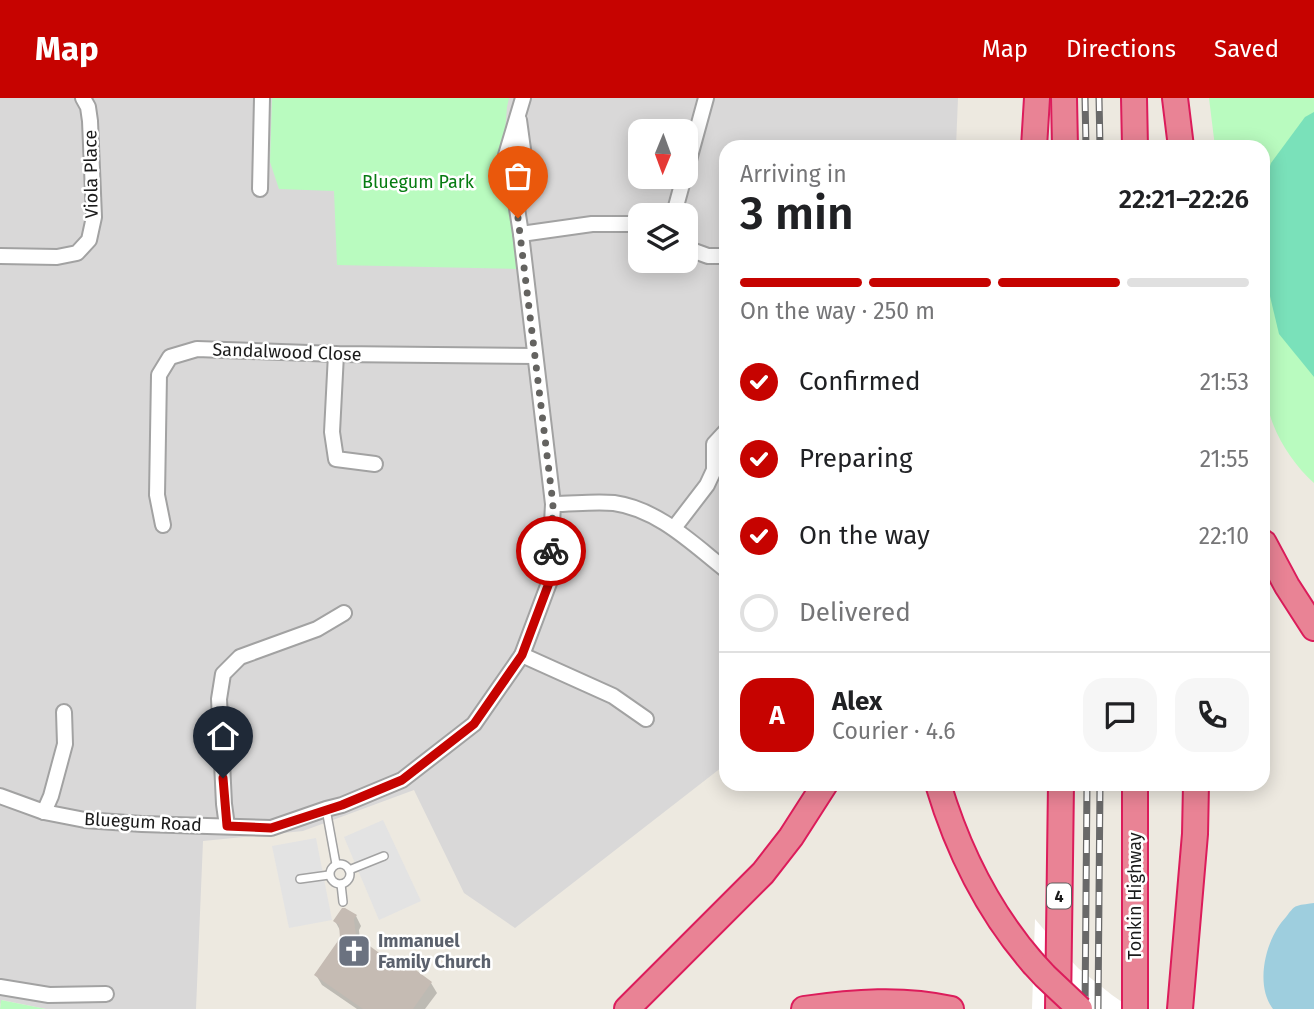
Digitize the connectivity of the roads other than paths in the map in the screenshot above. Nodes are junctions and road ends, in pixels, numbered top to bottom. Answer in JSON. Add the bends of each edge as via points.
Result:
{"nodes":[{"id":1,"x":83,"y":98,"type":"edge"},
{"id":2,"x":262,"y":98,"type":"edge"},
{"id":3,"x":523,"y":98,"type":"edge"},
{"id":4,"x":706,"y":98,"type":"edge"},
{"id":5,"x":1037,"y":98,"type":"edge"},
{"id":6,"x":1064,"y":98,"type":"edge"},
{"id":7,"x":1134,"y":98,"type":"edge"},
{"id":8,"x":1168,"y":98,"type":"edge"},
{"id":9,"x":1175,"y":98,"type":"edge"},
{"id":10,"x":698,"y":127,"type":"edge"},
{"id":11,"x":1034,"y":140,"type":"edge"},
{"id":12,"x":1065,"y":140,"type":"edge"},
{"id":13,"x":1135,"y":140,"type":"edge"},
{"id":14,"x":1168,"y":140,"type":"edge"},
{"id":15,"x":1180,"y":140,"type":"edge"},
{"id":16,"x":260,"y":188,"type":"dead end"},
{"id":17,"x":628,"y":224,"type":"edge"},
{"id":18,"x":521,"y":234,"type":"junction"},
{"id":19,"x":698,"y":252,"type":"edge"},
{"id":20,"x":0,"y":256,"type":"edge"},
{"id":21,"x":719,"y":257,"type":"edge"},
{"id":22,"x":336,"y":354,"type":"junction"},
{"id":23,"x":534,"y":356,"type":"junction"},
{"id":24,"x":719,"y":438,"type":"edge"},
{"id":25,"x":375,"y":464,"type":"dead end"},
{"id":26,"x":553,"y":504,"type":"junction"},
{"id":27,"x":163,"y":525,"type":"dead end"},
{"id":28,"x":674,"y":528,"type":"junction"},
{"id":29,"x":1270,"y":554,"type":"edge"},
{"id":30,"x":719,"y":564,"type":"edge"},
{"id":31,"x":344,"y":613,"type":"dead end"},
{"id":32,"x":1314,"y":628,"type":"edge"},
{"id":33,"x":522,"y":655,"type":"junction"},
{"id":34,"x":64,"y":712,"type":"dead end"},
{"id":35,"x":646,"y":719,"type":"dead end"},
{"id":36,"x":821,"y":791,"type":"edge"},
{"id":37,"x":940,"y":791,"type":"edge"},
{"id":38,"x":1061,"y":791,"type":"edge"},
{"id":39,"x":1135,"y":791,"type":"edge"},
{"id":40,"x":1196,"y":791,"type":"edge"},
{"id":41,"x":0,"y":796,"type":"edge"},
{"id":42,"x":326,"y":809,"type":"junction"},
{"id":43,"x":44,"y":811,"type":"junction"},
{"id":44,"x":227,"y":826,"type":"junction"},
{"id":45,"x":384,"y":856,"type":"dead end"},
{"id":46,"x":336,"y":864,"type":"junction"},
{"id":47,"x":349,"y":870,"type":"junction"},
{"id":48,"x":329,"y":875,"type":"junction"},
{"id":49,"x":300,"y":879,"type":"dead end"},
{"id":50,"x":341,"y":884,"type":"junction"},
{"id":51,"x":343,"y":902,"type":"dead end"},
{"id":52,"x":0,"y":987,"type":"edge"},
{"id":53,"x":106,"y":994,"type":"dead end"},
{"id":54,"x":627,"y":1009,"type":"edge"},
{"id":55,"x":804,"y":1009,"type":"edge"},
{"id":56,"x":951,"y":1009,"type":"edge"},
{"id":57,"x":1058,"y":1009,"type":"edge"},
{"id":58,"x":1080,"y":1009,"type":"edge"},
{"id":59,"x":1135,"y":1009,"type":"edge"},
{"id":60,"x":1180,"y":1009,"type":"edge"}],
"edges":[{"from":1,"to":20,"type":"street","name":"Viola Place","via":[[90,121],[94,217],[89,240],[77,253],[57,257]]},
{"from":2,"to":16,"type":"street"},
{"from":3,"to":18,"type":"street","name":"Bluegum Road","via":[[506,155]]},
{"from":4,"to":10,"type":"street"},
{"from":5,"to":11,"type":"highway"},
{"from":6,"to":12,"type":"highway"},
{"from":7,"to":13,"type":"highway"},
{"from":8,"to":14,"type":"highway"},
{"from":9,"to":15,"type":"highway"},
{"from":17,"to":18,"type":"street"},
{"from":18,"to":23,"type":"street","name":"Bluegum Road"},
{"from":19,"to":21,"type":"street"},
{"from":22,"to":23,"type":"street","name":"Sandalwood Close"},
{"from":22,"to":25,"type":"street","via":[[332,432],[336,459]]},
{"from":22,"to":27,"type":"street","name":"Sandalwood Close","via":[[197,349],[170,357],[159,375],[157,495]]},
{"from":23,"to":26,"type":"street","name":"Bluegum Road"},
{"from":24,"to":28,"type":"street","via":[[707,485]]},
{"from":26,"to":28,"type":"street","via":[[615,503],[648,513]]},
{"from":26,"to":33,"type":"street","name":"Bluegum Road","via":[[549,583]]},
{"from":28,"to":30,"type":"street"},
{"from":29,"to":32,"type":"highway"},
{"from":31,"to":44,"type":"street","via":[[317,629],[240,657],[223,674],[219,699]]},
{"from":33,"to":35,"type":"street","via":[[613,696]]},
{"from":33,"to":42,"type":"street","name":"Bluegum Road","via":[[464,732],[402,780]]},
{"from":34,"to":43,"type":"street","via":[[65,744]]},
{"from":36,"to":54,"type":"highway","via":[[763,873]]},
{"from":37,"to":58,"type":"highway","bridge":true,"via":[[957,841],[998,918],[1033,963]]},
{"from":38,"to":57,"type":"highway","number":"4"},
{"from":39,"to":59,"type":"highway","name":"Tonkin Highway"},
{"from":40,"to":60,"type":"highway"},
{"from":41,"to":43,"type":"street","name":"Bluegum Road"},
{"from":42,"to":44,"type":"street","name":"Bluegum Road","via":[[271,828]]},
{"from":42,"to":46,"type":"lane"},
{"from":43,"to":44,"type":"street","name":"Bluegum Road","via":[[85,820]]},
{"from":45,"to":47,"type":"lane"},
{"from":46,"to":47,"type":"lane"},
{"from":46,"to":48,"type":"lane"},
{"from":47,"to":50,"type":"lane","via":[[348,880]]},
{"from":48,"to":49,"type":"lane"},
{"from":48,"to":50,"type":"lane"},
{"from":50,"to":51,"type":"lane"},
{"from":52,"to":53,"type":"street","via":[[49,995]]},
{"from":55,"to":56,"type":"highway","via":[[894,1002]]}]}
